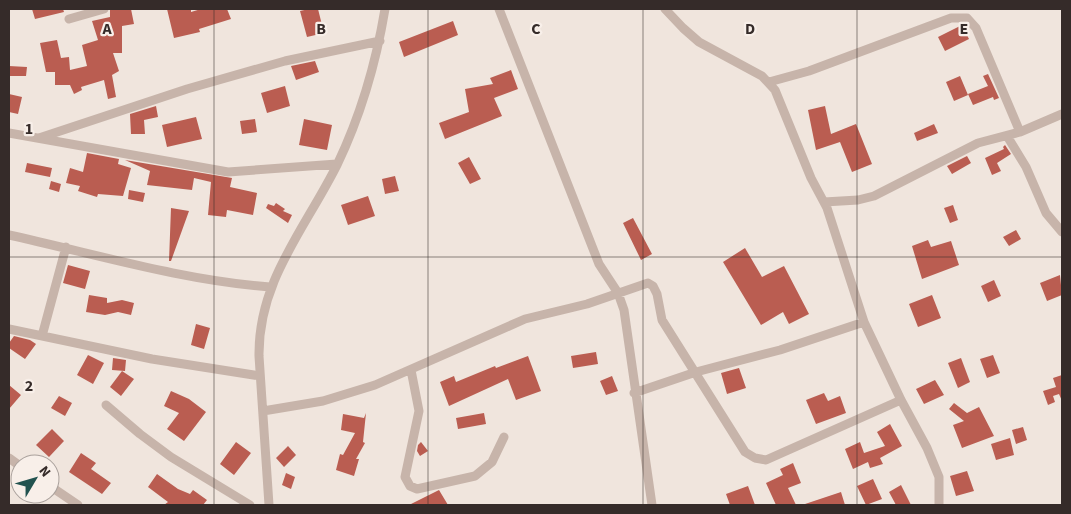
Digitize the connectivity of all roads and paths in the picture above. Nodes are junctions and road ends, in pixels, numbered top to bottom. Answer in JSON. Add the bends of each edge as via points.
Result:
{"nodes":[{"id":1,"x":104,"y":9,"type":"edge"},
{"id":2,"x":386,"y":9,"type":"edge"},
{"id":3,"x":499,"y":9,"type":"edge"},
{"id":4,"x":665,"y":9,"type":"edge"},
{"id":5,"x":69,"y":19,"type":"dead end"},
{"id":6,"x":380,"y":41,"type":"junction"},
{"id":7,"x":768,"y":82,"type":"junction"},
{"id":8,"x":1062,"y":114,"type":"edge"},
{"id":9,"x":1020,"y":132,"type":"junction"},
{"id":10,"x":9,"y":133,"type":"edge"},
{"id":11,"x":1007,"y":136,"type":"junction"},
{"id":12,"x":40,"y":138,"type":"junction"},
{"id":13,"x":337,"y":164,"type":"junction"},
{"id":14,"x":824,"y":202,"type":"junction"},
{"id":15,"x":1062,"y":232,"type":"edge"},
{"id":16,"x":9,"y":235,"type":"edge"},
{"id":17,"x":66,"y":248,"type":"junction"},
{"id":18,"x":270,"y":287,"type":"junction"},
{"id":19,"x":618,"y":293,"type":"junction"},
{"id":20,"x":864,"y":322,"type":"junction"},
{"id":21,"x":9,"y":329,"type":"edge"},
{"id":22,"x":42,"y":336,"type":"junction"},
{"id":23,"x":411,"y":370,"type":"junction"},
{"id":24,"x":696,"y":372,"type":"junction"},
{"id":25,"x":260,"y":376,"type":"junction"},
{"id":26,"x":634,"y":392,"type":"junction"},
{"id":27,"x":901,"y":400,"type":"junction"},
{"id":28,"x":106,"y":405,"type":"dead end"},
{"id":29,"x":263,"y":411,"type":"junction"},
{"id":30,"x":504,"y":437,"type":"dead end"},
{"id":31,"x":60,"y":493,"type":"edge"},
{"id":32,"x":78,"y":505,"type":"edge"},
{"id":33,"x":250,"y":505,"type":"edge"},
{"id":34,"x":269,"y":505,"type":"edge"},
{"id":35,"x":652,"y":505,"type":"edge"},
{"id":36,"x":939,"y":505,"type":"edge"}],
"edges":[{"from":1,"to":5,"type":"street"},
{"from":2,"to":6,"type":"street"},
{"from":3,"to":19,"type":"street","via":[[599,264]]},
{"from":4,"to":7,"type":"street","via":[[699,42]]},
{"from":6,"to":12,"type":"street","via":[[285,61],[187,88]]},
{"from":6,"to":13,"type":"street","via":[[372,75]]},
{"from":7,"to":9,"type":"street","via":[[809,71],[951,18],[967,18],[976,28]]},
{"from":7,"to":14,"type":"street","via":[[779,98],[810,178]]},
{"from":8,"to":9,"type":"street"},
{"from":9,"to":11,"type":"street"},
{"from":10,"to":12,"type":"street"},
{"from":11,"to":14,"type":"street","via":[[978,143],[874,196]]},
{"from":11,"to":15,"type":"street","via":[[1026,167],[1046,213]]},
{"from":12,"to":13,"type":"street","via":[[228,172]]},
{"from":13,"to":18,"type":"street"},
{"from":14,"to":20,"type":"street"},
{"from":16,"to":17,"type":"street"},
{"from":17,"to":18,"type":"street","via":[[232,284]]},
{"from":17,"to":22,"type":"street"},
{"from":18,"to":25,"type":"street","via":[[258,333]]},
{"from":19,"to":23,"type":"street","via":[[525,319]]},
{"from":19,"to":24,"type":"street","via":[[648,284],[653,286],[658,294],[662,320]]},
{"from":19,"to":26,"type":"street","via":[[624,310]]},
{"from":20,"to":24,"type":"street","via":[[780,350]]},
{"from":20,"to":27,"type":"street"},
{"from":21,"to":22,"type":"street"},
{"from":22,"to":25,"type":"street","via":[[180,364]]},
{"from":23,"to":29,"type":"street","via":[[323,401]]},
{"from":23,"to":30,"type":"street","via":[[419,410],[405,477],[410,486],[417,489],[475,476],[492,462]]},
{"from":24,"to":26,"type":"street"},
{"from":24,"to":27,"type":"street","via":[[745,452],[766,460]]},
{"from":25,"to":29,"type":"street"},
{"from":26,"to":35,"type":"street"},
{"from":27,"to":36,"type":"street","via":[[940,477]]},
{"from":28,"to":33,"type":"street","via":[[170,457]]},
{"from":29,"to":34,"type":"street"},
{"from":31,"to":32,"type":"street"}]}
